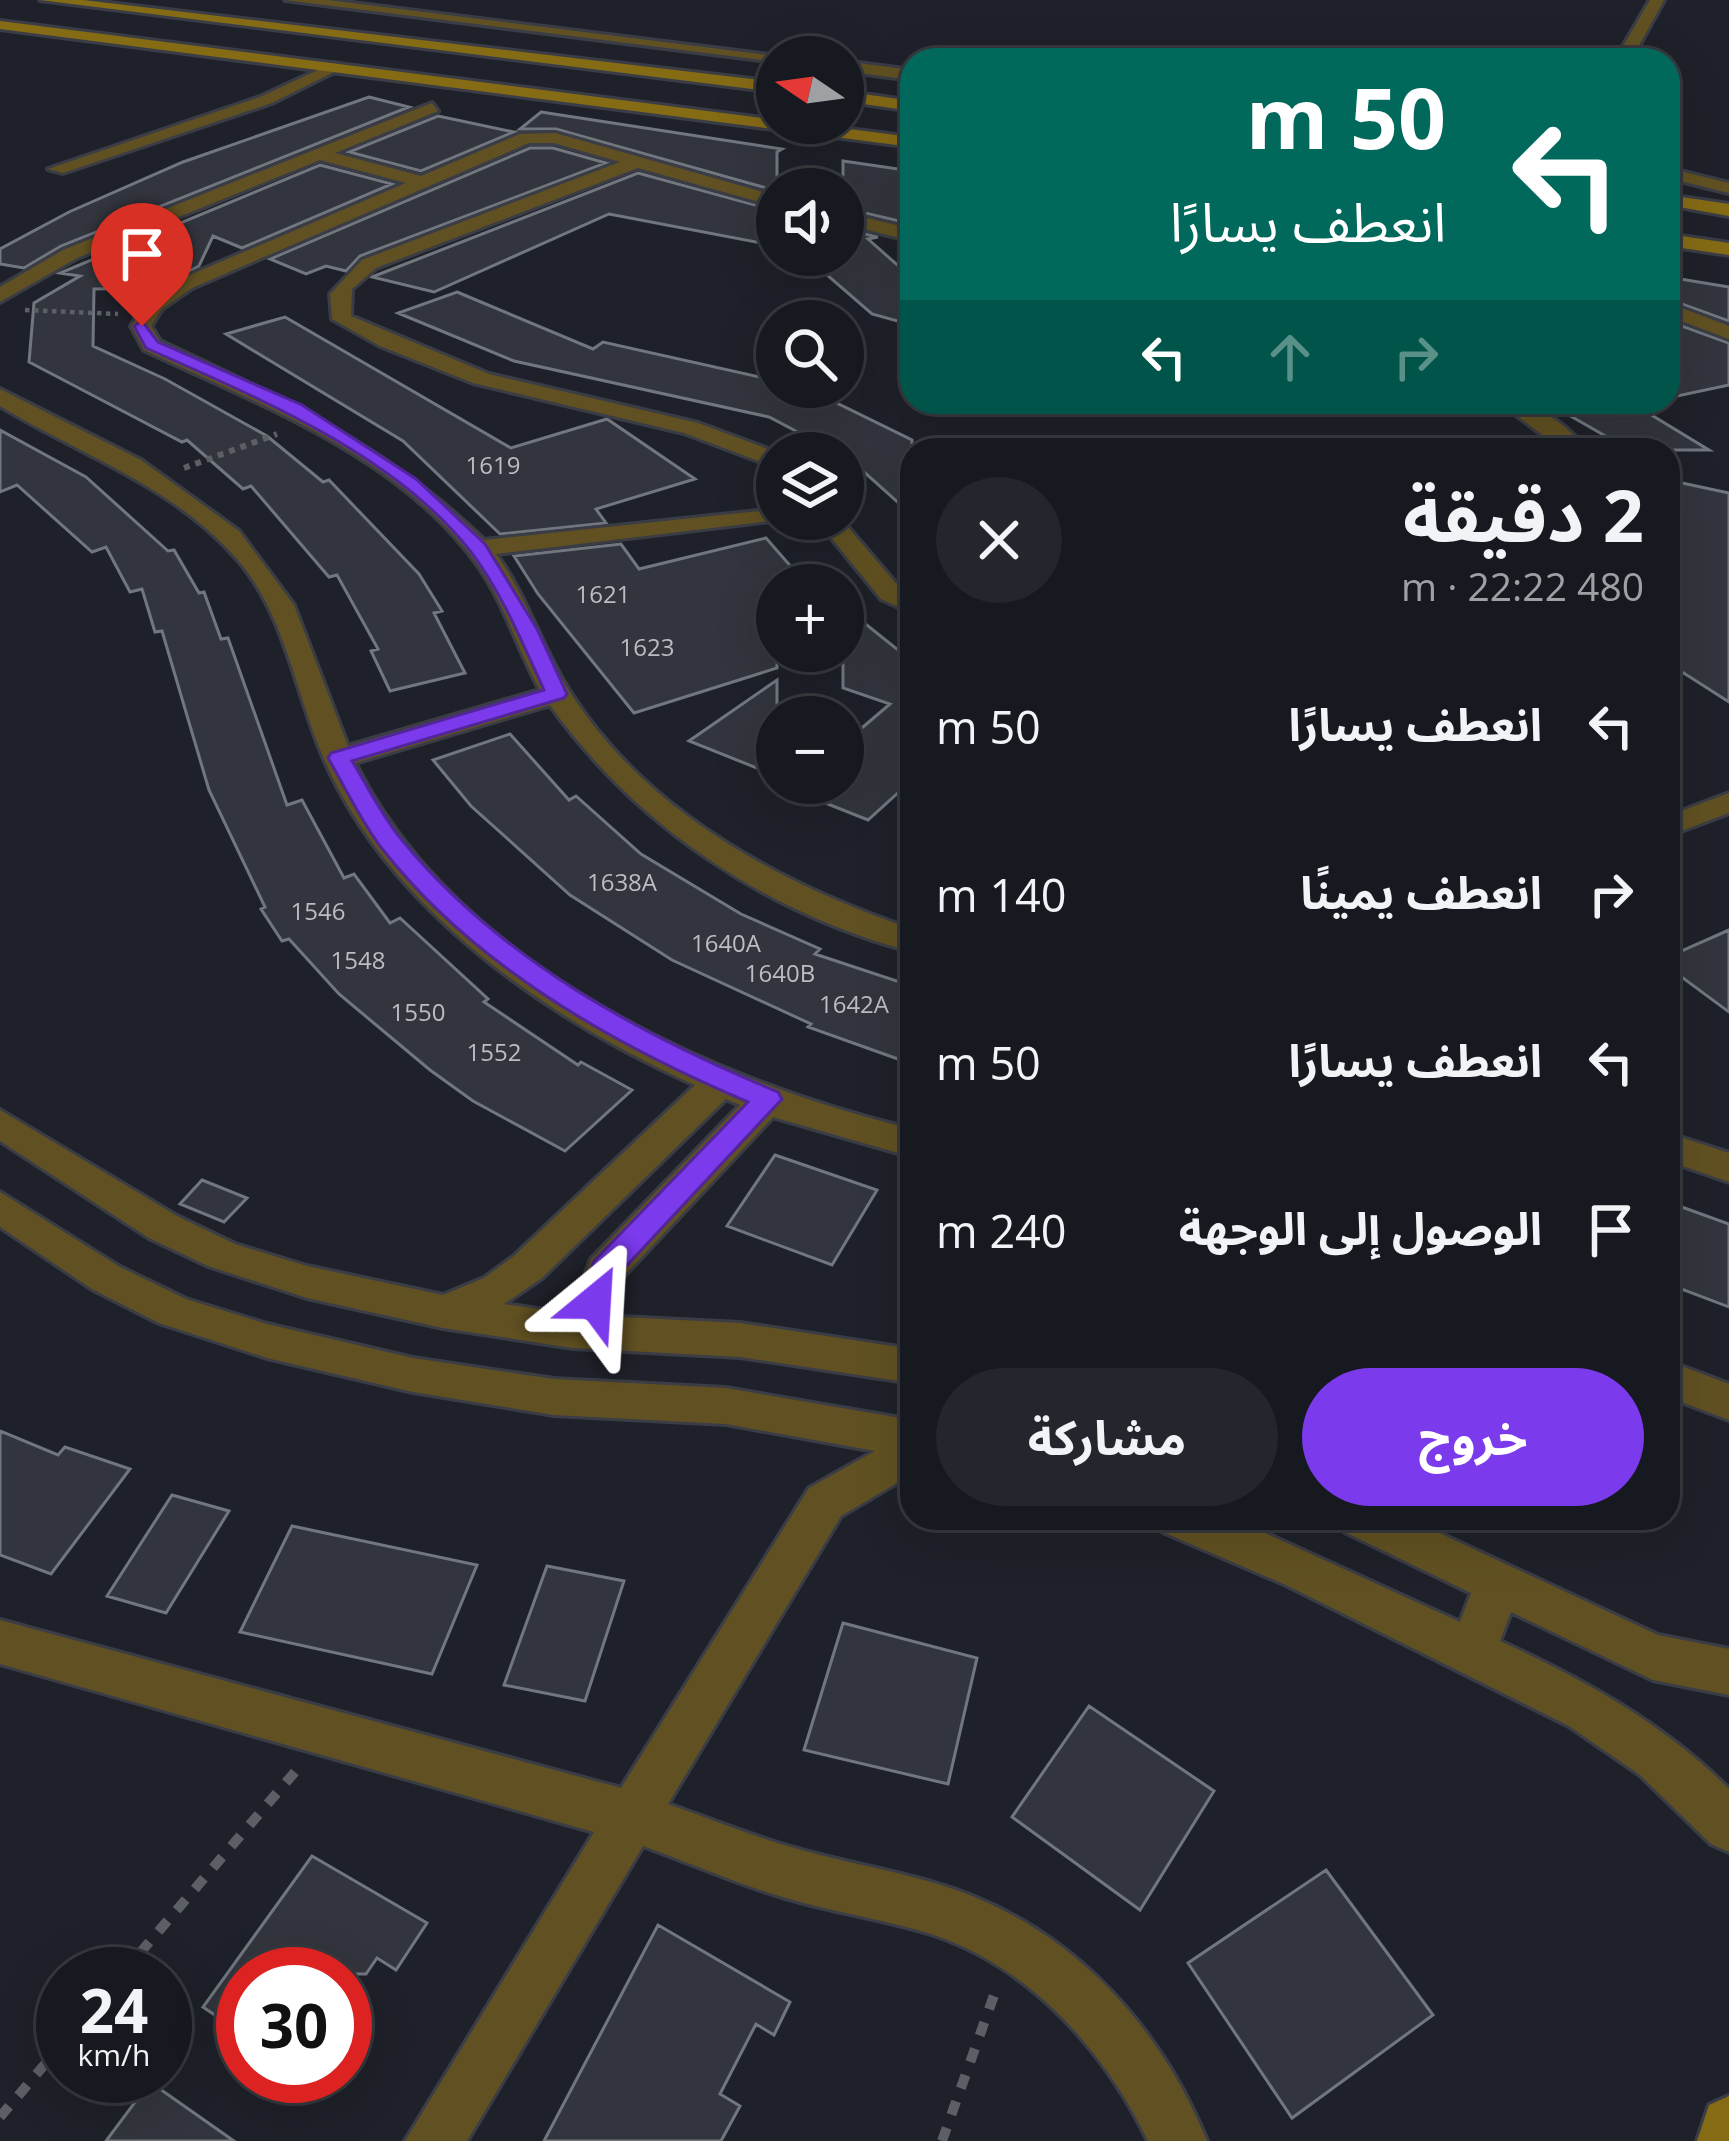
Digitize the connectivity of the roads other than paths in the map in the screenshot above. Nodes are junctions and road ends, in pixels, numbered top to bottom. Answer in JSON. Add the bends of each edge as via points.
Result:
{"nodes":[{"id":1,"x":47,"y":0,"type":"edge"},
{"id":2,"x":146,"y":0,"type":"edge"},
{"id":3,"x":292,"y":0,"type":"edge"},
{"id":4,"x":1657,"y":0,"type":"edge"},
{"id":5,"x":211,"y":7,"type":"junction"},
{"id":6,"x":167,"y":13,"type":"junction"},
{"id":7,"x":0,"y":18,"type":"edge"},
{"id":8,"x":1630,"y":48,"type":"edge"},
{"id":9,"x":756,"y":55,"type":"edge"},
{"id":10,"x":338,"y":66,"type":"junction"},
{"id":11,"x":864,"y":69,"type":"edge"},
{"id":12,"x":900,"y":73,"type":"edge"},
{"id":13,"x":709,"y":79,"type":"junction"},
{"id":14,"x":756,"y":80,"type":"edge"},
{"id":15,"x":756,"y":82,"type":"edge"},
{"id":16,"x":864,"y":86,"type":"edge"},
{"id":17,"x":756,"y":89,"type":"edge"},
{"id":18,"x":900,"y":90,"type":"edge"},
{"id":19,"x":689,"y":94,"type":"junction"},
{"id":20,"x":864,"y":99,"type":"edge"},
{"id":21,"x":753,"y":102,"type":"junction"},
{"id":22,"x":756,"y":102,"type":"edge"},
{"id":23,"x":900,"y":104,"type":"edge"},
{"id":24,"x":432,"y":108,"type":"dead end"},
{"id":25,"x":864,"y":118,"type":"edge"},
{"id":26,"x":900,"y":123,"type":"edge"},
{"id":27,"x":900,"y":140,"type":"edge"},
{"id":28,"x":319,"y":154,"type":"junction"},
{"id":29,"x":637,"y":162,"type":"junction"},
{"id":30,"x":56,"y":170,"type":"dead end"},
{"id":31,"x":1680,"y":175,"type":"edge"},
{"id":32,"x":422,"y":182,"type":"junction"},
{"id":33,"x":1729,"y":188,"type":"edge"},
{"id":34,"x":756,"y":196,"type":"edge"},
{"id":35,"x":1680,"y":202,"type":"edge"},
{"id":36,"x":1729,"y":210,"type":"edge"},
{"id":37,"x":1680,"y":218,"type":"edge"},
{"id":38,"x":864,"y":223,"type":"edge"},
{"id":39,"x":1729,"y":226,"type":"edge"},
{"id":40,"x":900,"y":232,"type":"edge"},
{"id":41,"x":1680,"y":242,"type":"edge"},
{"id":42,"x":1729,"y":249,"type":"edge"},
{"id":43,"x":1680,"y":260,"type":"edge"},
{"id":44,"x":1729,"y":267,"type":"edge"},
{"id":45,"x":0,"y":296,"type":"edge"},
{"id":46,"x":1680,"y":314,"type":"edge"},
{"id":47,"x":1729,"y":333,"type":"edge"},
{"id":48,"x":0,"y":397,"type":"edge"},
{"id":49,"x":1529,"y":414,"type":"edge"},
{"id":50,"x":1564,"y":438,"type":"edge"},
{"id":51,"x":756,"y":451,"type":"edge"},
{"id":52,"x":756,"y":518,"type":"edge"},
{"id":53,"x":846,"y":540,"type":"edge"},
{"id":54,"x":478,"y":548,"type":"junction"},
{"id":55,"x":900,"y":598,"type":"edge"},
{"id":56,"x":556,"y":694,"type":"junction"},
{"id":57,"x":339,"y":758,"type":"junction"},
{"id":58,"x":1729,"y":802,"type":"edge"},
{"id":59,"x":1680,"y":822,"type":"edge"},
{"id":60,"x":900,"y":936,"type":"edge"},
{"id":61,"x":722,"y":1081,"type":"junction"},
{"id":62,"x":768,"y":1099,"type":"junction"},
{"id":63,"x":0,"y":1123,"type":"edge"},
{"id":64,"x":900,"y":1140,"type":"edge"},
{"id":65,"x":1680,"y":1151,"type":"edge"},
{"id":66,"x":1729,"y":1168,"type":"edge"},
{"id":67,"x":0,"y":1207,"type":"edge"},
{"id":68,"x":443,"y":1312,"type":"junction"},
{"id":69,"x":607,"y":1334,"type":"junction"},
{"id":70,"x":900,"y":1364,"type":"edge"},
{"id":71,"x":1680,"y":1383,"type":"edge"},
{"id":72,"x":1729,"y":1402,"type":"edge"},
{"id":73,"x":900,"y":1437,"type":"edge"},
{"id":74,"x":900,"y":1458,"type":"edge"},
{"id":75,"x":1211,"y":1530,"type":"edge"},
{"id":76,"x":1386,"y":1530,"type":"edge"},
{"id":77,"x":1498,"y":1583,"type":"junction"},
{"id":78,"x":0,"y":1642,"type":"edge"},
{"id":79,"x":1472,"y":1652,"type":"junction"},
{"id":80,"x":1729,"y":1672,"type":"edge"},
{"id":81,"x":636,"y":1818,"type":"junction"},
{"id":82,"x":1729,"y":1826,"type":"edge"},
{"id":83,"x":1729,"y":2125,"type":"edge"},
{"id":84,"x":434,"y":2141,"type":"edge"},
{"id":85,"x":1178,"y":2141,"type":"edge"},
{"id":86,"x":1726,"y":2141,"type":"edge"}],
"edges":[{"from":1,"to":6,"type":"main road"},
{"from":2,"to":5,"type":"main road"},
{"from":3,"to":9,"type":"street"},
{"from":4,"to":8,"type":"street"},
{"from":5,"to":6,"type":"main road"},
{"from":5,"to":14,"type":"main road"},
{"from":6,"to":13,"type":"main road"},
{"from":7,"to":10,"type":"main road"},
{"from":7,"to":19,"type":"main road","via":[[78,20]]},
{"from":10,"to":27,"type":"main road"},
{"from":10,"to":30,"type":"street","via":[[266,100]]},
{"from":11,"to":12,"type":"street"},
{"from":13,"to":15,"type":"main road"},
{"from":13,"to":19,"type":"main road","via":[[713,89]]},
{"from":16,"to":18,"type":"main road"},
{"from":17,"to":21,"type":"main road","via":[[744,92]]},
{"from":19,"to":21,"type":"main road"},
{"from":20,"to":23,"type":"main road"},
{"from":21,"to":22,"type":"main road"},
{"from":24,"to":28,"type":"street"},
{"from":25,"to":26,"type":"main road"},
{"from":28,"to":32,"type":"street"},
{"from":28,"to":45,"type":"street","via":[[70,254]]},
{"from":29,"to":32,"type":"street","via":[[555,138],[526,138]]},
{"from":29,"to":34,"type":"street"},
{"from":29,"to":51,"type":"street","via":[[369,264],[339,291],[341,319],[406,352],[507,386]]},
{"from":31,"to":33,"type":"street"},
{"from":32,"to":54,"type":"street","via":[[185,284],[142,326],[152,345],[315,420],[409,483]]},
{"from":35,"to":36,"type":"main road"},
{"from":37,"to":39,"type":"main road"},
{"from":38,"to":40,"type":"street"},
{"from":41,"to":42,"type":"main road"},
{"from":43,"to":44,"type":"main road"},
{"from":46,"to":47,"type":"street"},
{"from":48,"to":57,"type":"street","via":[[154,479],[229,538],[267,581],[311,672]]},
{"from":49,"to":50,"type":"street"},
{"from":52,"to":54,"type":"street"},
{"from":53,"to":55,"type":"street"},
{"from":54,"to":56,"type":"street"},
{"from":56,"to":57,"type":"street"},
{"from":56,"to":60,"type":"street","via":[[609,763],[706,843],[830,910]]},
{"from":57,"to":61,"type":"street","via":[[388,840],[506,956],[646,1045]]},
{"from":58,"to":59,"type":"street"},
{"from":61,"to":62,"type":"street"},
{"from":61,"to":68,"type":"street","via":[[528,1267]]},
{"from":62,"to":64,"type":"street"},
{"from":62,"to":69,"type":"street","via":[[604,1270],[595,1302]]},
{"from":63,"to":68,"type":"street","via":[[163,1227],[222,1255]]},
{"from":65,"to":66,"type":"street"},
{"from":67,"to":73,"type":"street","via":[[122,1286],[267,1341],[554,1397],[726,1406]]},
{"from":68,"to":69,"type":"street"},
{"from":69,"to":70,"type":"street","via":[[740,1340]]},
{"from":71,"to":72,"type":"street"},
{"from":74,"to":81,"type":"street","via":[[825,1502]]},
{"from":75,"to":79,"type":"street"},
{"from":76,"to":77,"type":"street"},
{"from":77,"to":79,"type":"street"},
{"from":77,"to":80,"type":"street","via":[[1653,1658]]},
{"from":78,"to":81,"type":"street"},
{"from":79,"to":82,"type":"street","via":[[1629,1731]]},
{"from":81,"to":84,"type":"street"},
{"from":81,"to":85,"type":"street","via":[[795,1875],[935,1909],[1013,1942],[1098,2012],[1153,2089]]},
{"from":83,"to":86,"type":"main road"}]}
